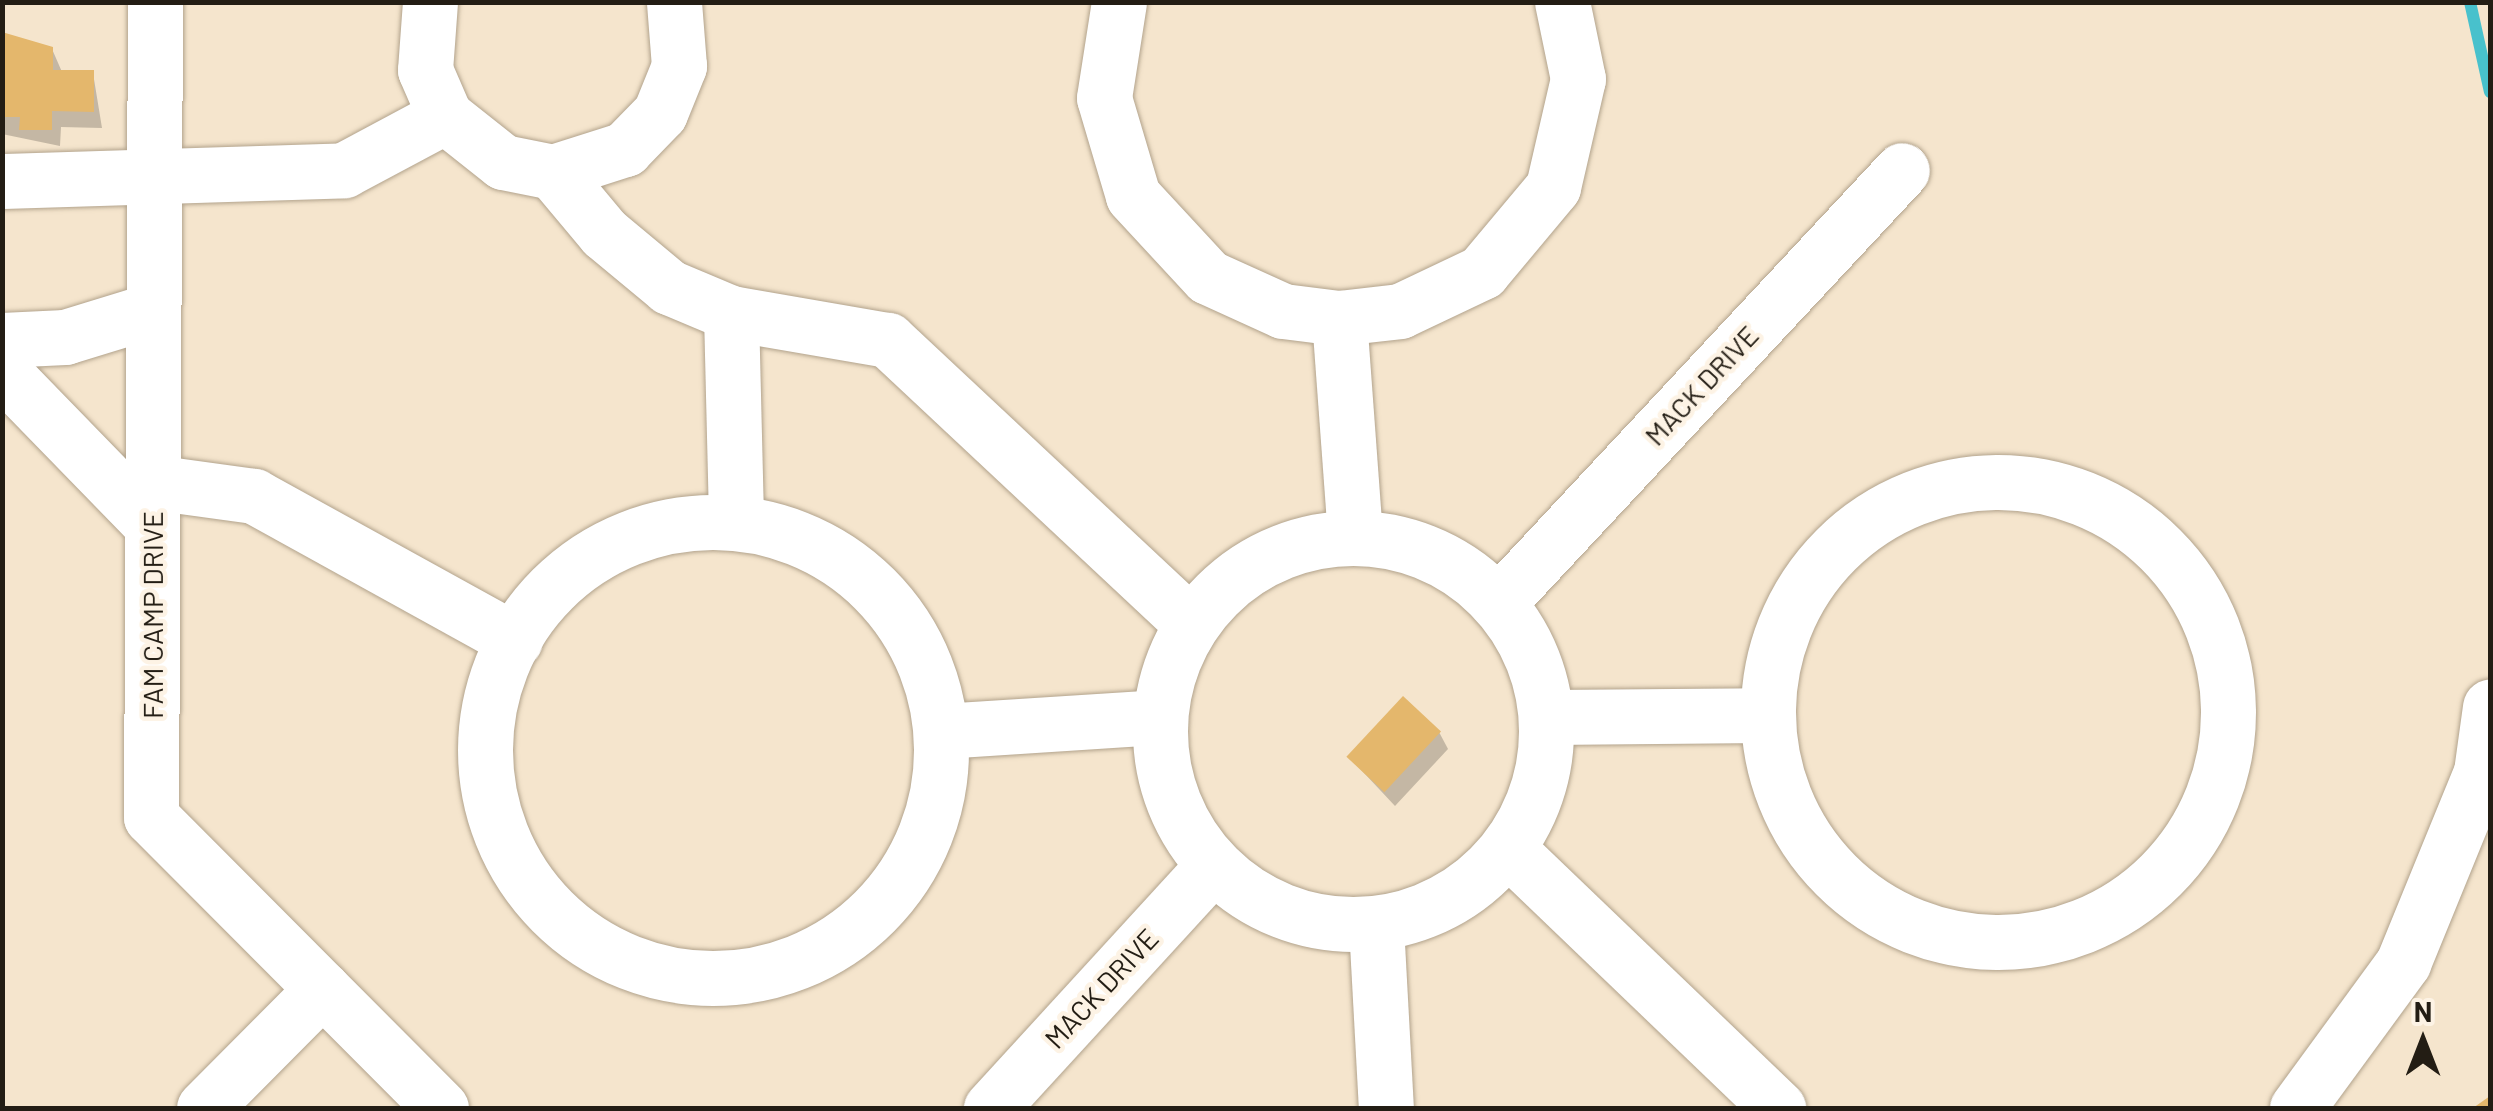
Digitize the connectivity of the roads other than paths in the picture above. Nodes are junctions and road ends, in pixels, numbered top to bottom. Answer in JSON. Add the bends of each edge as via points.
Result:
{"nodes":[{"id":1,"x":155,"y":2,"type":"edge"},
{"id":2,"x":430,"y":2,"type":"edge"},
{"id":3,"x":674,"y":2,"type":"edge"},
{"id":4,"x":1119,"y":2,"type":"edge"},
{"id":5,"x":1562,"y":2,"type":"edge"},
{"id":6,"x":445,"y":116,"type":"junction"},
{"id":7,"x":1902,"y":170,"type":"dead end"},
{"id":8,"x":553,"y":172,"type":"junction"},
{"id":9,"x":2,"y":181,"type":"edge"},
{"id":10,"x":153,"y":181,"type":"junction"},
{"id":11,"x":153,"y":310,"type":"junction"},
{"id":12,"x":731,"y":313,"type":"junction"},
{"id":13,"x":1340,"y":318,"type":"junction"},
{"id":14,"x":2,"y":340,"type":"edge"},
{"id":15,"x":2,"y":371,"type":"edge"},
{"id":16,"x":152,"y":504,"type":"junction"},
{"id":17,"x":736,"y":523,"type":"junction"},
{"id":18,"x":1356,"y":536,"type":"junction"},
{"id":19,"x":1500,"y":601,"type":"junction"},
{"id":20,"x":1192,"y":624,"type":"junction"},
{"id":21,"x":515,"y":640,"type":"junction"},
{"id":22,"x":2490,"y":707,"type":"edge"},
{"id":23,"x":1766,"y":715,"type":"junction"},
{"id":24,"x":1549,"y":716,"type":"junction"},
{"id":25,"x":1157,"y":717,"type":"junction"},
{"id":26,"x":942,"y":731,"type":"junction"},
{"id":27,"x":2486,"y":772,"type":"edge"},
{"id":28,"x":1509,"y":850,"type":"junction"},
{"id":29,"x":1212,"y":867,"type":"junction"},
{"id":30,"x":1376,"y":925,"type":"junction"},
{"id":31,"x":322,"y":990,"type":"junction"},
{"id":32,"x":204,"y":1108,"type":"edge"},
{"id":33,"x":441,"y":1108,"type":"edge"},
{"id":34,"x":990,"y":1108,"type":"edge"},
{"id":35,"x":1386,"y":1108,"type":"edge"},
{"id":36,"x":1778,"y":1108,"type":"edge"},
{"id":37,"x":2297,"y":1108,"type":"edge"}],
"edges":[{"from":1,"to":10,"type":"street","name":"FAM CAMP DRIVE"},
{"from":2,"to":6,"type":"street","via":[[426,70]]},
{"from":3,"to":8,"type":"street","via":[[679,66],[660,113],[614,156]]},
{"from":4,"to":13,"type":"street","via":[[1104,98],[1133,196],[1208,277],[1283,310]]},
{"from":5,"to":13,"type":"street","via":[[1578,78],[1553,187],[1482,272],[1400,310]]},
{"from":6,"to":8,"type":"street","via":[[503,162]]},
{"from":6,"to":10,"type":"street","via":[[344,170]]},
{"from":7,"to":19,"type":"street","name":"MACK DRIVE"},
{"from":8,"to":12,"type":"street","via":[[604,233],[669,287]]},
{"from":9,"to":10,"type":"street"},
{"from":10,"to":11,"type":"street","name":"FAM CAMP DRIVE"},
{"from":11,"to":14,"type":"street","via":[[65,337]]},
{"from":11,"to":16,"type":"street","name":"FAM CAMP DRIVE"},
{"from":12,"to":17,"type":"street"},
{"from":12,"to":20,"type":"street","via":[[888,340]]},
{"from":13,"to":18,"type":"street"},
{"from":15,"to":16,"type":"street"},
{"from":16,"to":21,"type":"street","via":[[254,496]]},
{"from":16,"to":31,"type":"street","name":"FAM CAMP DRIVE","via":[[151,817]]},
{"from":17,"to":21,"type":"street","via":[[659,527],[588,556],[540,598]]},
{"from":17,"to":26,"type":"street","via":[[823,548],[882,594],[927,666]]},
{"from":18,"to":19,"type":"street","via":[[1447,559]]},
{"from":18,"to":20,"type":"street","via":[[1288,546],[1222,586]]},
{"from":19,"to":24,"type":"street","via":[[1532,651]]},
{"from":20,"to":25,"type":"street"},
{"from":21,"to":26,"type":"street","via":[[496,671],[482,747],[495,825],[527,885],[584,940],[659,972],[751,974],[814,956],[873,914],[911,867],[934,816]]},
{"from":22,"to":27,"type":"street"},
{"from":23,"to":23,"type":"street","via":[[1777,640],[1817,566],[1884,510],[1959,482],[2054,486],[2115,511],[2172,558],[2216,628],[2231,724],[2213,802],[2176,861],[2110,915],[2039,940],[1960,940],[1882,912],[1813,852],[1780,792]]},
{"from":23,"to":24,"type":"street"},
{"from":24,"to":28,"type":"street","via":[[1540,790]]},
{"from":25,"to":26,"type":"street"},
{"from":25,"to":29,"type":"street","via":[[1164,785]]},
{"from":27,"to":37,"type":"street","via":[[2404,963]]},
{"from":28,"to":30,"type":"street","via":[[1442,905]]},
{"from":28,"to":36,"type":"street"},
{"from":29,"to":30,"type":"street","via":[[1267,906],[1333,926]]},
{"from":29,"to":34,"type":"street","name":"MACK DRIVE"},
{"from":30,"to":35,"type":"street"},
{"from":31,"to":32,"type":"street"},
{"from":31,"to":33,"type":"street","name":"FAM CAMP DRIVE"}]}
